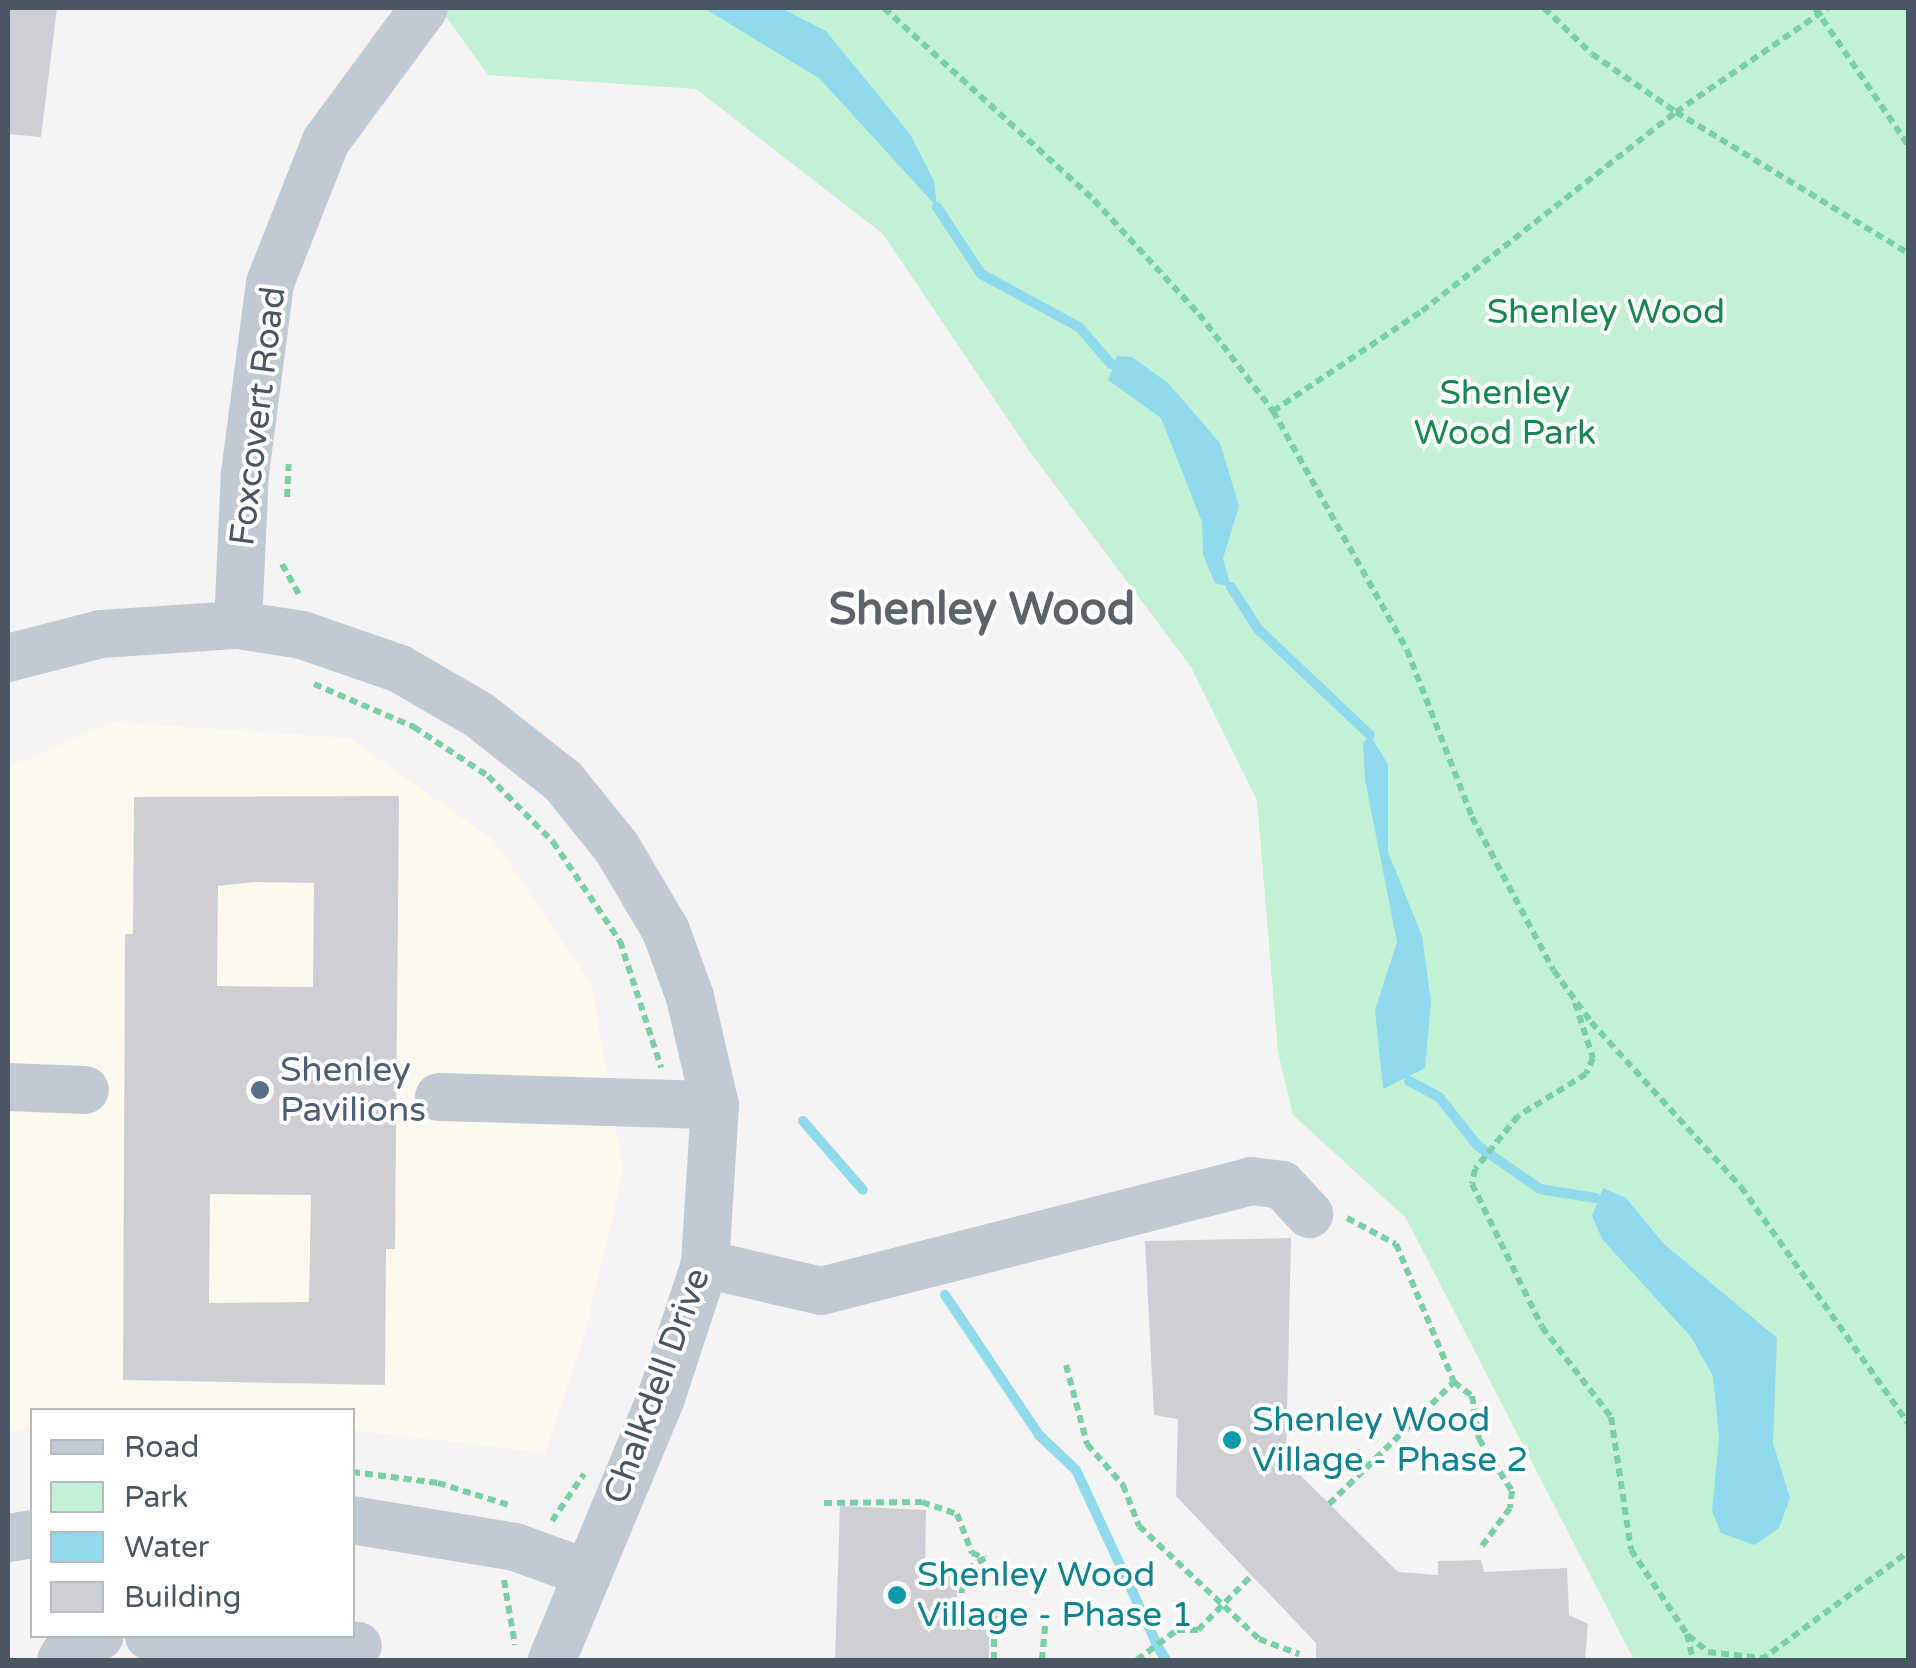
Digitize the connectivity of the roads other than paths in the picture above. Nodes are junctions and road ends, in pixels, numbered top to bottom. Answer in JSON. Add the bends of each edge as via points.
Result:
{"nodes":[{"id":1,"x":424,"y":8,"type":"edge"},
{"id":2,"x":238,"y":625,"type":"junction"},
{"id":3,"x":8,"y":658,"type":"edge"},
{"id":4,"x":8,"y":1088,"type":"edge"},
{"id":5,"x":85,"y":1090,"type":"dead end"},
{"id":6,"x":438,"y":1097,"type":"dead end"},
{"id":7,"x":715,"y":1106,"type":"junction"},
{"id":8,"x":1309,"y":1214,"type":"road end"},
{"id":9,"x":705,"y":1264,"type":"junction"},
{"id":10,"x":355,"y":1520,"type":"edge"},
{"id":11,"x":584,"y":1572,"type":"junction"},
{"id":12,"x":87,"y":1638,"type":"edge"},
{"id":13,"x":191,"y":1638,"type":"edge"},
{"id":14,"x":358,"y":1646,"type":"dead end"},
{"id":15,"x":61,"y":1660,"type":"edge"},
{"id":16,"x":552,"y":1660,"type":"edge"}],
"edges":[{"from":1,"to":2,"type":"street","name":"Foxcovert Road","via":[[326,141],[270,283],[245,474]]},
{"from":2,"to":3,"type":"street","name":"Chalkdell Drive","via":[[101,634]]},
{"from":2,"to":7,"type":"street","name":"Chalkdell Drive","via":[[302,635],[400,669],[478,715],[564,781],[617,848],[666,931],[690,996]]},
{"from":4,"to":5,"type":"street"},
{"from":6,"to":7,"type":"street"},
{"from":7,"to":9,"type":"street","name":"Chalkdell Drive"},
{"from":8,"to":9,"type":"street","via":[[1282,1185],[1251,1181],[821,1290]]},
{"from":9,"to":11,"type":"street","name":"Chalkdell Drive","via":[[661,1398]]},
{"from":10,"to":11,"type":"street","via":[[516,1547]]},
{"from":11,"to":16,"type":"street","name":"Chalkdell Drive"},
{"from":12,"to":15,"type":"street","via":[[74,1640]]},
{"from":13,"to":14,"type":"street"}]}
